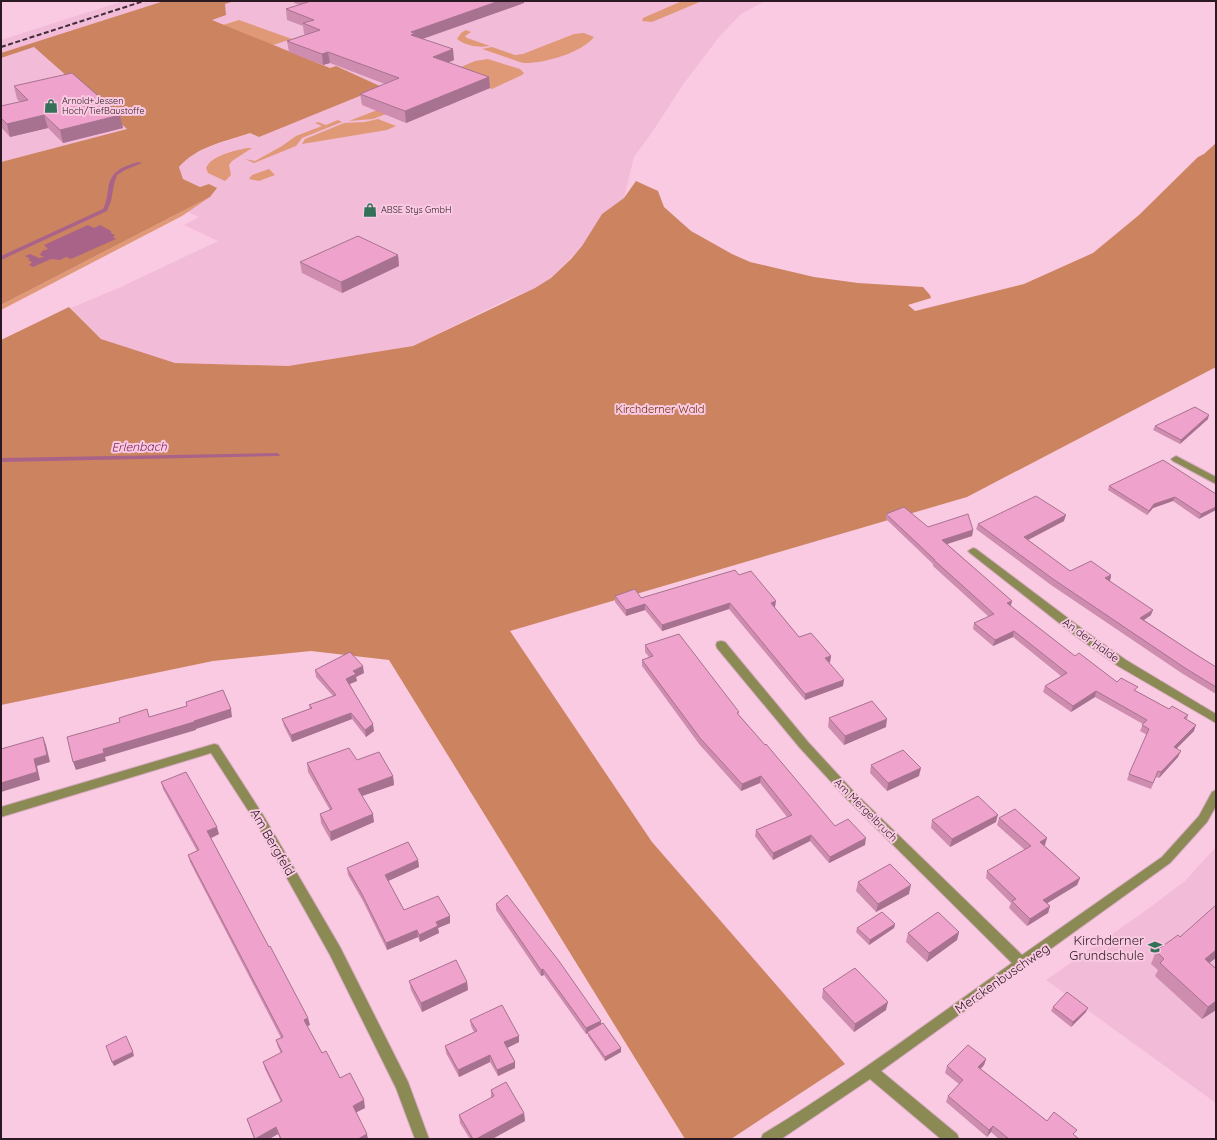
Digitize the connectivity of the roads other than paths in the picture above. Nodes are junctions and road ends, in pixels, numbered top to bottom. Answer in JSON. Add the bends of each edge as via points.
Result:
{"nodes":[{"id":1,"x":1176,"y":459,"type":"dead end"},
{"id":2,"x":1216,"y":482,"type":"edge"},
{"id":3,"x":973,"y":551,"type":"dead end"},
{"id":4,"x":721,"y":645,"type":"dead end"},
{"id":5,"x":1216,"y":719,"type":"edge"},
{"id":6,"x":1216,"y":795,"type":"edge"},
{"id":7,"x":1,"y":812,"type":"edge"},
{"id":8,"x":1022,"y":964,"type":"junction"},
{"id":9,"x":870,"y":1071,"type":"junction"},
{"id":10,"x":422,"y":1139,"type":"edge"},
{"id":11,"x":768,"y":1139,"type":"edge"},
{"id":12,"x":952,"y":1139,"type":"edge"}],
"edges":[{"from":1,"to":2,"type":"street"},
{"from":3,"to":5,"type":"street","name":"An der Halde","via":[[1122,663]]},
{"from":4,"to":8,"type":"street","name":"Am Mergelbruch","via":[[804,745],[851,796]]},
{"from":6,"to":8,"type":"street","name":"Merckenbuschweg","via":[[1203,819],[1166,860]]},
{"from":7,"to":10,"type":"street","name":"Am Bergfeld","via":[[214,748],[259,818],[335,951],[403,1087]]},
{"from":8,"to":9,"type":"street","name":"Merckenbuschweg"},
{"from":9,"to":11,"type":"street","name":"Merckenbuschweg"},
{"from":9,"to":12,"type":"street"}]}
